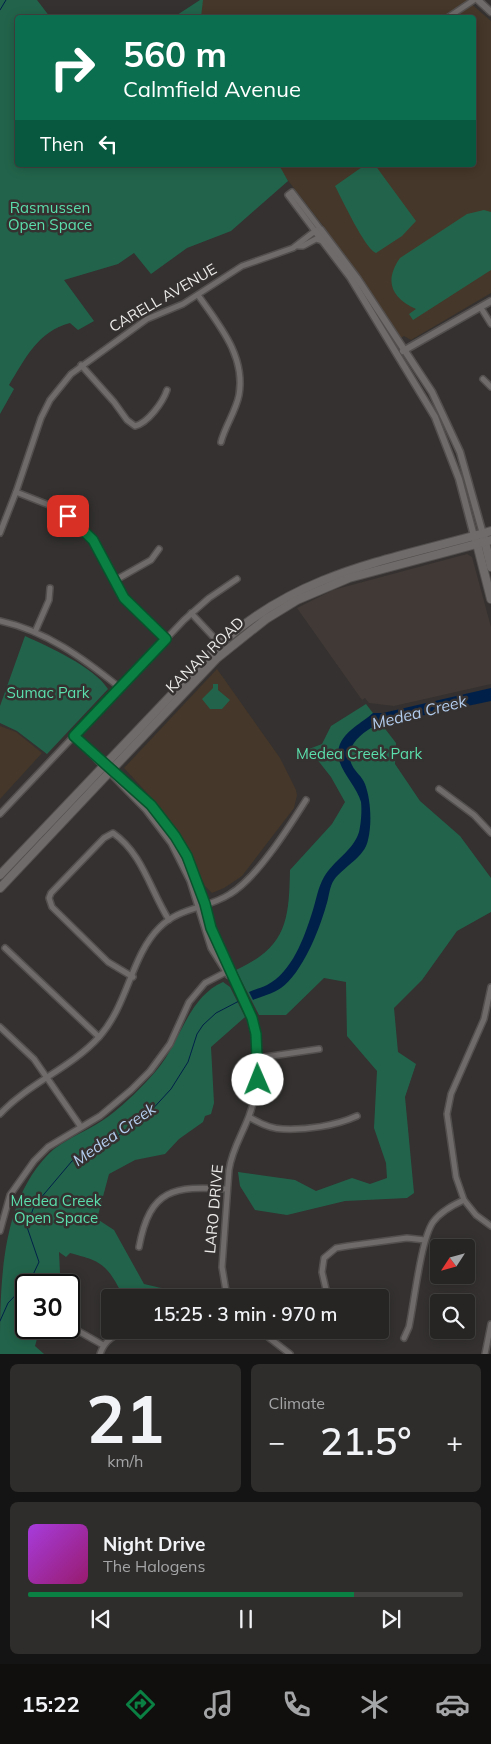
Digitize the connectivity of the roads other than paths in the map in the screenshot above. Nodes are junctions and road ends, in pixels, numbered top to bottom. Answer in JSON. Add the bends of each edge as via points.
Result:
{"nodes":[{"id":1,"x":474,"y":0,"type":"edge"},
{"id":2,"x":478,"y":0,"type":"edge"},
{"id":3,"x":491,"y":12,"type":"edge"},
{"id":4,"x":452,"y":15,"type":"edge"},
{"id":5,"x":318,"y":231,"type":"junction"},
{"id":6,"x":322,"y":242,"type":"junction"},
{"id":7,"x":298,"y":246,"type":"junction"},
{"id":8,"x":198,"y":295,"type":"junction"},
{"id":9,"x":491,"y":301,"type":"edge"},
{"id":10,"x":481,"y":308,"type":"junction"},
{"id":11,"x":491,"y":324,"type":"edge"},
{"id":12,"x":405,"y":350,"type":"junction"},
{"id":13,"x":398,"y":355,"type":"junction"},
{"id":14,"x":81,"y":365,"type":"junction"},
{"id":15,"x":483,"y":378,"type":"dead end"},
{"id":16,"x":491,"y":387,"type":"edge"},
{"id":17,"x":167,"y":390,"type":"dead end"},
{"id":18,"x":221,"y":442,"type":"dead end"},
{"id":19,"x":16,"y":492,"type":"junction"},
{"id":20,"x":0,"y":532,"type":"edge"},
{"id":21,"x":483,"y":538,"type":"edge"},
{"id":22,"x":159,"y":549,"type":"dead end"},
{"id":23,"x":491,"y":566,"type":"edge"},
{"id":24,"x":237,"y":579,"type":"dead end"},
{"id":25,"x":114,"y":581,"type":"junction"},
{"id":26,"x":50,"y":588,"type":"dead end"},
{"id":27,"x":491,"y":599,"type":"edge"},
{"id":28,"x":191,"y":613,"type":"junction"},
{"id":29,"x":0,"y":621,"type":"edge"},
{"id":30,"x":35,"y":632,"type":"junction"},
{"id":31,"x":166,"y":639,"type":"junction"},
{"id":32,"x":220,"y":644,"type":"junction"},
{"id":33,"x":231,"y":645,"type":"junction"},
{"id":34,"x":119,"y":688,"type":"junction"},
{"id":35,"x":74,"y":736,"type":"junction"},
{"id":36,"x":104,"y":765,"type":"junction"},
{"id":37,"x":110,"y":771,"type":"junction"},
{"id":38,"x":439,"y":789,"type":"dead end"},
{"id":39,"x":306,"y":800,"type":"dead end"},
{"id":40,"x":0,"y":814,"type":"edge"},
{"id":41,"x":155,"y":820,"type":"junction"},
{"id":42,"x":491,"y":833,"type":"edge"},
{"id":43,"x":182,"y":848,"type":"junction"},
{"id":44,"x":0,"y":876,"type":"edge"},
{"id":45,"x":0,"y":888,"type":"edge"},
{"id":46,"x":205,"y":904,"type":"junction"},
{"id":47,"x":197,"y":906,"type":"junction"},
{"id":48,"x":169,"y":920,"type":"junction"},
{"id":49,"x":5,"y":948,"type":"dead end"},
{"id":50,"x":228,"y":971,"type":"junction"},
{"id":51,"x":133,"y":977,"type":"junction"},
{"id":52,"x":491,"y":987,"type":"edge"},
{"id":53,"x":484,"y":1019,"type":"junction"},
{"id":54,"x":491,"y":1022,"type":"edge"},
{"id":55,"x":0,"y":1027,"type":"edge"},
{"id":56,"x":99,"y":1037,"type":"junction"},
{"id":57,"x":319,"y":1049,"type":"dead end"},
{"id":58,"x":258,"y":1058,"type":"junction"},
{"id":59,"x":47,"y":1076,"type":"junction"},
{"id":60,"x":1,"y":1111,"type":"edge"},
{"id":61,"x":356,"y":1116,"type":"dead end"},
{"id":62,"x":249,"y":1117,"type":"junction"},
{"id":63,"x":81,"y":1127,"type":"junction"},
{"id":64,"x":227,"y":1189,"type":"junction"},
{"id":65,"x":464,"y":1200,"type":"junction"},
{"id":66,"x":491,"y":1226,"type":"edge"},
{"id":67,"x":0,"y":1230,"type":"edge"},
{"id":68,"x":425,"y":1240,"type":"junction"},
{"id":69,"x":139,"y":1247,"type":"dead end"},
{"id":70,"x":226,"y":1289,"type":"edge"},
{"id":71,"x":326,"y":1289,"type":"edge"},
{"id":72,"x":491,"y":1324,"type":"edge"},
{"id":73,"x":80,"y":1332,"type":"dead end"},
{"id":74,"x":404,"y":1338,"type":"dead end"},
{"id":75,"x":109,"y":1339,"type":"edge"},
{"id":76,"x":270,"y":1339,"type":"edge"},
{"id":77,"x":103,"y":1345,"type":"junction"},
{"id":78,"x":287,"y":1353,"type":"edge"},
{"id":79,"x":100,"y":1354,"type":"edge"},
{"id":80,"x":485,"y":1354,"type":"edge"}],
"edges":[{"from":1,"to":4,"type":"street"},
{"from":2,"to":3,"type":"street"},
{"from":5,"to":5,"type":"street","via":[[292,192],[288,195]]},
{"from":5,"to":6,"type":"street"},
{"from":5,"to":7,"type":"street","name":"CARELL AVENUE"},
{"from":5,"to":12,"type":"street","via":[[357,278]]},
{"from":6,"to":7,"type":"street","name":"CARELL AVENUE","via":[[316,239]]},
{"from":6,"to":13,"type":"street","via":[[350,277]]},
{"from":7,"to":8,"type":"street","name":"CARELL AVENUE","via":[[242,266]]},
{"from":8,"to":14,"type":"street","name":"CARELL AVENUE","via":[[147,320]]},
{"from":8,"to":18,"type":"street","via":[[230,341],[240,372],[239,396]]},
{"from":9,"to":10,"type":"street"},
{"from":10,"to":11,"type":"street"},
{"from":10,"to":12,"type":"street"},
{"from":12,"to":13,"type":"street"},
{"from":12,"to":21,"type":"street","via":[[447,421],[467,474]]},
{"from":13,"to":21,"type":"street","via":[[435,417]]},
{"from":14,"to":17,"type":"street","via":[[135,426],[141,425],[164,400]]},
{"from":14,"to":19,"type":"street","name":"CARELL AVENUE","via":[[50,400]]},
{"from":15,"to":16,"type":"street"},
{"from":19,"to":20,"type":"street","name":"CARELL AVENUE"},
{"from":19,"to":25,"type":"street","via":[[59,509],[77,523],[93,540]]},
{"from":21,"to":23,"type":"main road"},
{"from":21,"to":27,"type":"main road"},
{"from":21,"to":32,"type":"main road","name":"KANAN ROAD","via":[[373,562],[314,583],[259,612]]},
{"from":21,"to":33,"type":"main road","name":"KANAN ROAD","via":[[331,584],[281,609]]},
{"from":22,"to":25,"type":"street","via":[[151,560]]},
{"from":24,"to":28,"type":"street"},
{"from":25,"to":31,"type":"street","via":[[133,609]]},
{"from":26,"to":30,"type":"street","via":[[49,600]]},
{"from":28,"to":31,"type":"street"},
{"from":28,"to":32,"type":"street"},
{"from":29,"to":30,"type":"street"},
{"from":30,"to":34,"type":"street","via":[[68,648]]},
{"from":31,"to":34,"type":"street"},
{"from":32,"to":33,"type":"street"},
{"from":32,"to":36,"type":"main road","name":"KANAN ROAD"},
{"from":33,"to":37,"type":"main road","name":"KANAN ROAD"},
{"from":34,"to":35,"type":"street"},
{"from":35,"to":36,"type":"street","name":"LARO DRIVE"},
{"from":35,"to":40,"type":"street"},
{"from":36,"to":37,"type":"street","name":"LARO DRIVE"},
{"from":36,"to":44,"type":"main road","name":"KANAN ROAD"},
{"from":37,"to":41,"type":"street","name":"LARO DRIVE","via":[[113,778]]},
{"from":37,"to":43,"type":"street","name":"LARO DRIVE","via":[[157,812]]},
{"from":37,"to":45,"type":"main road","name":"KANAN ROAD"},
{"from":38,"to":42,"type":"street","via":[[474,815]]},
{"from":39,"to":46,"type":"street","via":[[248,879],[230,894]]},
{"from":41,"to":43,"type":"street","name":"LARO DRIVE"},
{"from":41,"to":47,"type":"street","name":"LARO DRIVE","via":[[185,869]]},
{"from":43,"to":46,"type":"street","name":"LARO DRIVE"},
{"from":46,"to":47,"type":"street"},
{"from":46,"to":50,"type":"street","name":"LARO DRIVE"},
{"from":47,"to":48,"type":"street"},
{"from":47,"to":50,"type":"street","name":"LARO DRIVE","via":[[211,948]]},
{"from":48,"to":51,"type":"street","via":[[146,946]]},
{"from":48,"to":51,"type":"street","via":[[143,867],[113,833],[104,838],[51,894],[49,902],[108,962]]},
{"from":49,"to":56,"type":"street"},
{"from":50,"to":58,"type":"street","name":"LARO DRIVE","via":[[248,1009],[256,1034]]},
{"from":50,"to":63,"type":"street","via":[[204,983],[189,1002],[170,1044],[150,1071],[113,1106]]},
{"from":51,"to":56,"type":"street","via":[[120,1008]]},
{"from":52,"to":53,"type":"street"},
{"from":53,"to":54,"type":"street"},
{"from":53,"to":65,"type":"street","via":[[451,1094],[447,1114],[456,1177]]},
{"from":55,"to":59,"type":"street","via":[[30,1054]]},
{"from":56,"to":59,"type":"street","via":[[84,1052]]},
{"from":57,"to":58,"type":"street"},
{"from":58,"to":62,"type":"street","name":"LARO DRIVE","via":[[258,1080]]},
{"from":59,"to":60,"type":"street"},
{"from":59,"to":63,"type":"street"},
{"from":61,"to":62,"type":"street","via":[[341,1123],[282,1129]]},
{"from":62,"to":64,"type":"street","name":"LARO DRIVE","via":[[231,1156]]},
{"from":63,"to":67,"type":"street","via":[[48,1147],[22,1176],[10,1196]]},
{"from":64,"to":69,"type":"street","via":[[187,1187],[162,1197],[149,1212]]},
{"from":64,"to":70,"type":"street","name":"LARO DRIVE","via":[[222,1268]]},
{"from":65,"to":66,"type":"street"},
{"from":65,"to":68,"type":"street","via":[[448,1208],[433,1222]]},
{"from":68,"to":71,"type":"street","via":[[400,1238],[336,1248],[324,1258],[322,1272]]},
{"from":68,"to":74,"type":"street","via":[[409,1327]]},
{"from":72,"to":80,"type":"street"},
{"from":73,"to":77,"type":"street"},
{"from":75,"to":77,"type":"street"},
{"from":76,"to":78,"type":"street"},
{"from":77,"to":79,"type":"street"}]}
